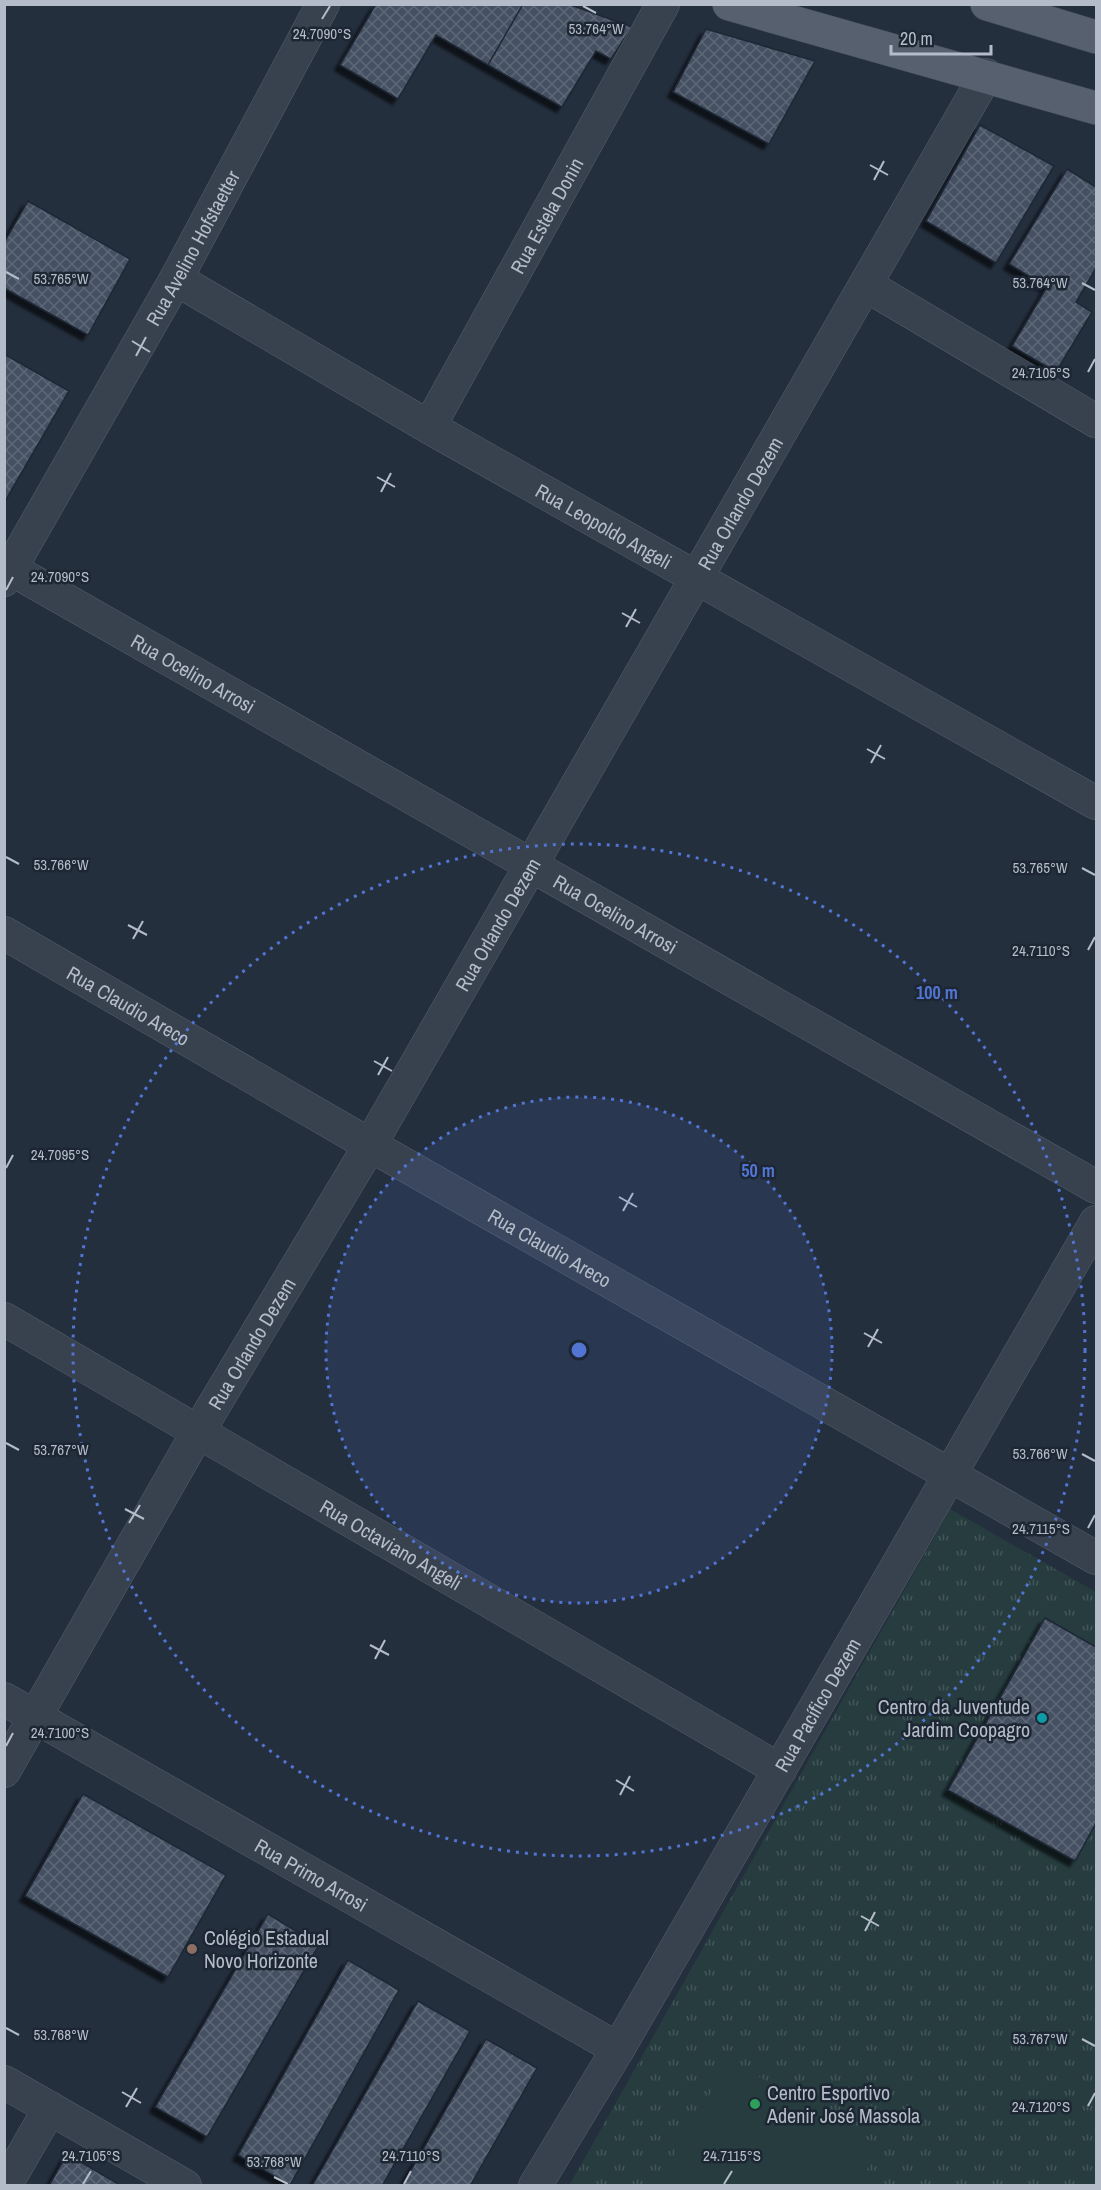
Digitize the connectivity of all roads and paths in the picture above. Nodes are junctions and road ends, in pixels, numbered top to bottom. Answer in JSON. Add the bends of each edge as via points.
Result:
{"nodes":[{"id":1,"x":323,"y":4,"type":"edge"},
{"id":2,"x":663,"y":4,"type":"edge"},
{"id":3,"x":729,"y":4,"type":"edge"},
{"id":4,"x":987,"y":4,"type":"edge"},
{"id":5,"x":1096,"y":37,"type":"edge"},
{"id":6,"x":986,"y":75,"type":"junction"},
{"id":7,"x":1096,"y":108,"type":"edge"},
{"id":8,"x":176,"y":279,"type":"junction"},
{"id":9,"x":866,"y":285,"type":"junction"},
{"id":10,"x":1096,"y":421,"type":"edge"},
{"id":11,"x":429,"y":427,"type":"junction"},
{"id":12,"x":8,"y":574,"type":"edge"},
{"id":13,"x":696,"y":576,"type":"junction"},
{"id":14,"x":1096,"y":803,"type":"edge"},
{"id":15,"x":531,"y":864,"type":"junction"},
{"id":16,"x":4,"y":933,"type":"edge"},
{"id":17,"x":370,"y":1145,"type":"junction"},
{"id":18,"x":1096,"y":1187,"type":"edge"},
{"id":19,"x":1096,"y":1222,"type":"edge"},
{"id":20,"x":4,"y":1319,"type":"edge"},
{"id":21,"x":198,"y":1432,"type":"junction"},
{"id":22,"x":951,"y":1474,"type":"junction"},
{"id":23,"x":1096,"y":1558,"type":"edge"},
{"id":24,"x":4,"y":1699,"type":"edge"},
{"id":25,"x":35,"y":1717,"type":"junction"},
{"id":26,"x":780,"y":1770,"type":"junction"},
{"id":27,"x":4,"y":1771,"type":"edge"},
{"id":28,"x":618,"y":2049,"type":"junction"},
{"id":29,"x":4,"y":2082,"type":"edge"},
{"id":30,"x":50,"y":2108,"type":"junction"},
{"id":31,"x":5,"y":2186,"type":"edge"},
{"id":32,"x":185,"y":2186,"type":"edge"},
{"id":33,"x":535,"y":2186,"type":"edge"}],
"edges":[{"from":1,"to":8,"type":"street","name":"Rua Avelino Hofstaetter"},
{"from":2,"to":11,"type":"street","name":"Rua Estela Donin"},
{"from":3,"to":6,"type":"main road"},
{"from":4,"to":5,"type":"main road"},
{"from":6,"to":7,"type":"main road"},
{"from":6,"to":9,"type":"street","name":"Rua Orlando Dezem"},
{"from":8,"to":11,"type":"street","name":"Rua Leopoldo Angeli"},
{"from":8,"to":12,"type":"street","name":"Rua Avelino Hofstaetter"},
{"from":9,"to":10,"type":"street"},
{"from":9,"to":13,"type":"street","name":"Rua Orlando Dezem"},
{"from":11,"to":13,"type":"street","name":"Rua Leopoldo Angeli"},
{"from":12,"to":15,"type":"street","name":"Rua Ocelino Arrosi"},
{"from":13,"to":14,"type":"street","name":"Rua Leopoldo Angeli"},
{"from":13,"to":15,"type":"street","name":"Rua Orlando Dezem"},
{"from":15,"to":17,"type":"street","name":"Rua Orlando Dezem"},
{"from":15,"to":18,"type":"street","name":"Rua Ocelino Arrosi"},
{"from":16,"to":17,"type":"street","name":"Rua Claudio Areco"},
{"from":17,"to":21,"type":"street","name":"Rua Orlando Dezem"},
{"from":17,"to":22,"type":"street","name":"Rua Claudio Areco"},
{"from":19,"to":22,"type":"street","name":"Rua Pacífico Dezem"},
{"from":20,"to":21,"type":"street","name":"Rua Octaviano Angeli"},
{"from":21,"to":25,"type":"street","name":"Rua Orlando Dezem"},
{"from":21,"to":26,"type":"street","name":"Rua Octaviano Angeli"},
{"from":22,"to":23,"type":"street","name":"Rua Claudio Areco"},
{"from":22,"to":26,"type":"street","name":"Rua Pacífico Dezem"},
{"from":24,"to":25,"type":"street","name":"Rua Primo Arrosi"},
{"from":25,"to":27,"type":"street","name":"Rua Orlando Dezem"},
{"from":25,"to":28,"type":"street","name":"Rua Primo Arrosi"},
{"from":26,"to":28,"type":"street","name":"Rua Pacífico Dezem"},
{"from":28,"to":33,"type":"street","name":"Rua Pacífico Dezem"},
{"from":29,"to":30,"type":"street"},
{"from":30,"to":31,"type":"street"},
{"from":30,"to":32,"type":"street"}]}
